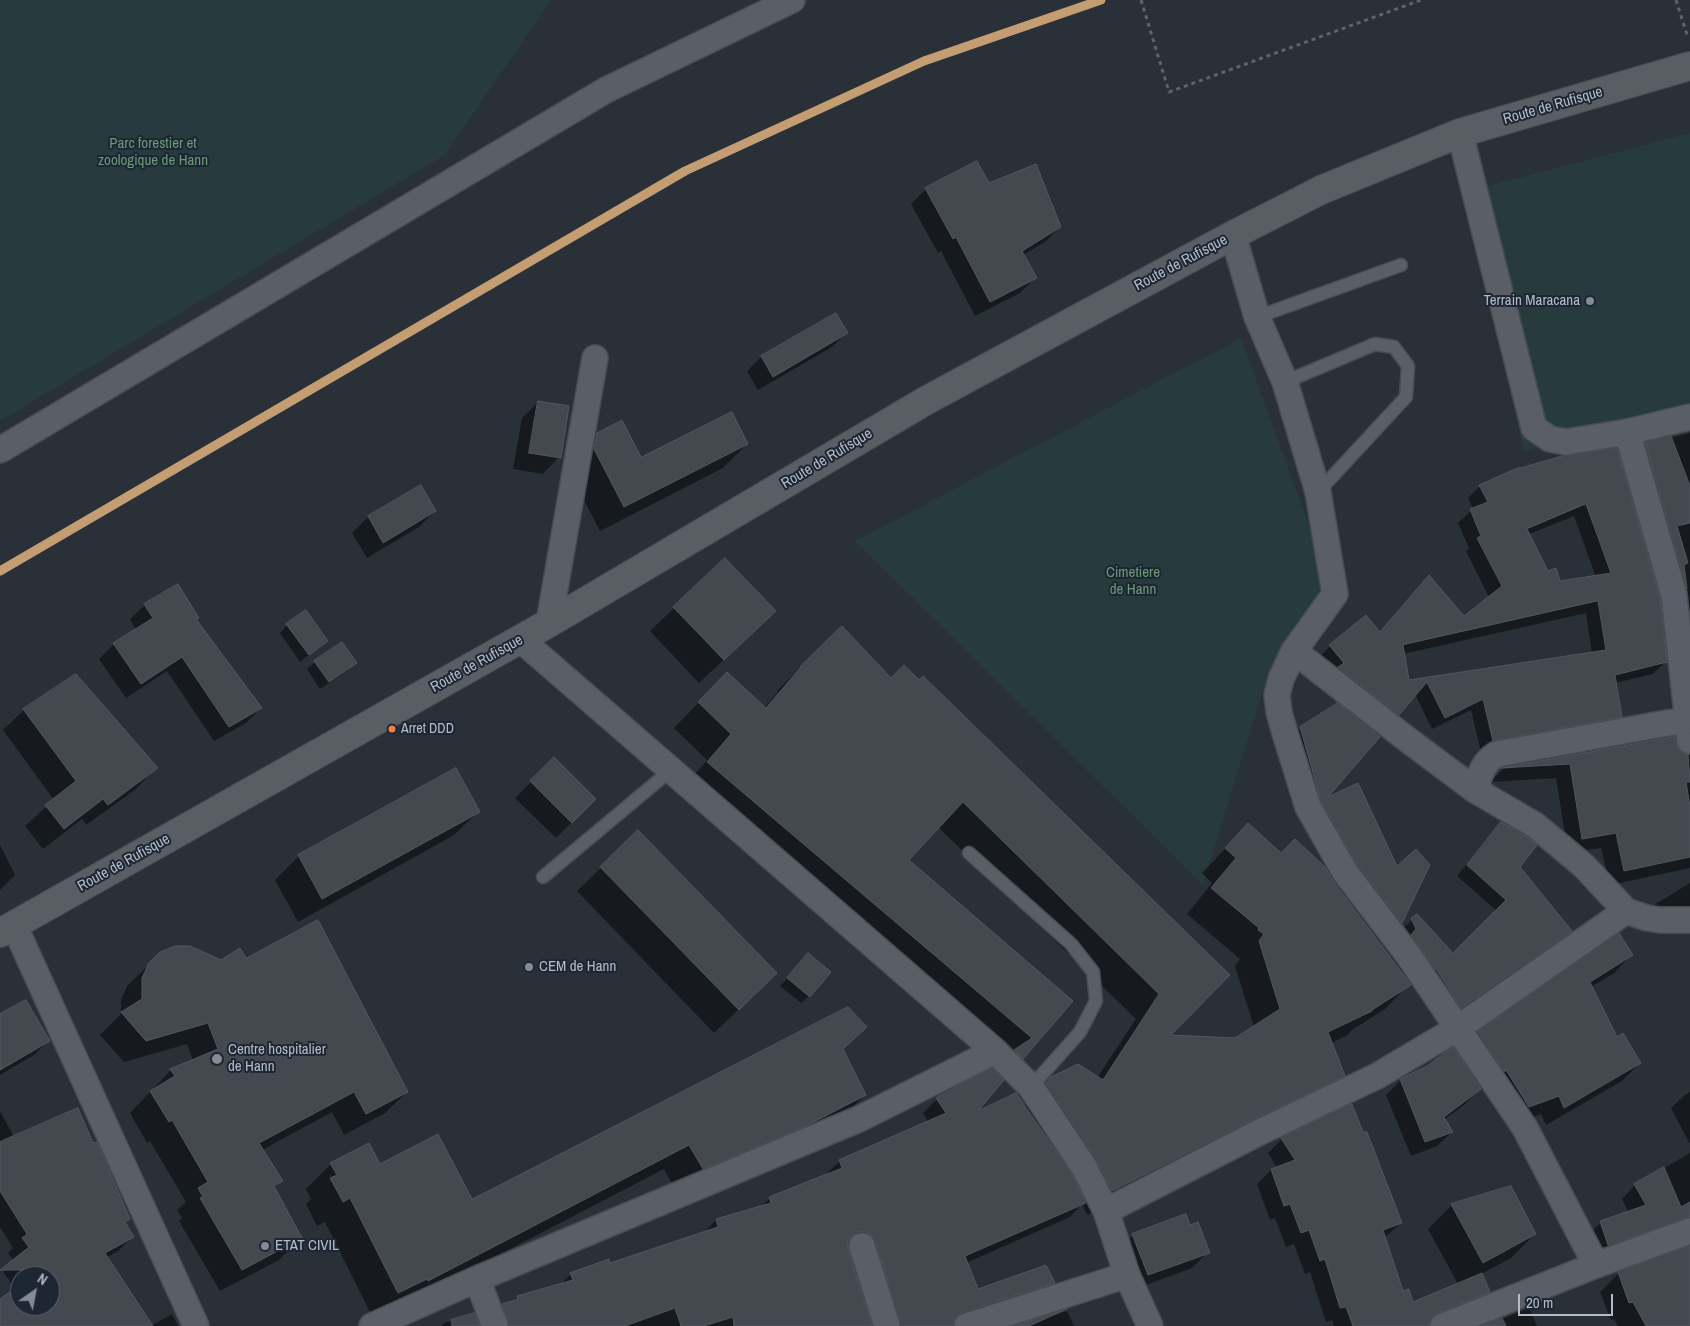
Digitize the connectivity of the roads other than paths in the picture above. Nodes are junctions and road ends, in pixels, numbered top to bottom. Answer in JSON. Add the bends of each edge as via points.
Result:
{"nodes":[{"id":1,"x":792,"y":0,"type":"edge"},
{"id":2,"x":1690,"y":66,"type":"edge"},
{"id":3,"x":1460,"y":133,"type":"junction"},
{"id":4,"x":1233,"y":235,"type":"junction"},
{"id":5,"x":1401,"y":264,"type":"dead end"},
{"id":6,"x":1256,"y":317,"type":"junction"},
{"id":7,"x":595,"y":358,"type":"dead end"},
{"id":8,"x":1285,"y":382,"type":"junction"},
{"id":9,"x":1690,"y":418,"type":"edge"},
{"id":10,"x":1627,"y":432,"type":"junction"},
{"id":11,"x":0,"y":450,"type":"edge"},
{"id":12,"x":1318,"y":492,"type":"junction"},
{"id":13,"x":1682,"y":593,"type":"edge"},
{"id":14,"x":549,"y":623,"type":"junction"},
{"id":15,"x":520,"y":640,"type":"junction"},
{"id":16,"x":1294,"y":651,"type":"junction"},
{"id":17,"x":1689,"y":728,"type":"edge"},
{"id":18,"x":671,"y":770,"type":"junction"},
{"id":19,"x":1475,"y":790,"type":"junction"},
{"id":20,"x":969,"y":853,"type":"dead end"},
{"id":21,"x":543,"y":876,"type":"dead end"},
{"id":22,"x":1626,"y":911,"type":"junction"},
{"id":23,"x":1690,"y":920,"type":"edge"},
{"id":24,"x":7,"y":929,"type":"edge"},
{"id":25,"x":1458,"y":1028,"type":"junction"},
{"id":26,"x":995,"y":1050,"type":"junction"},
{"id":27,"x":1031,"y":1087,"type":"junction"},
{"id":28,"x":1106,"y":1211,"type":"junction"},
{"id":29,"x":1690,"y":1231,"type":"edge"},
{"id":30,"x":862,"y":1246,"type":"dead end"},
{"id":31,"x":1596,"y":1265,"type":"junction"},
{"id":32,"x":1127,"y":1274,"type":"junction"},
{"id":33,"x":476,"y":1279,"type":"junction"},
{"id":34,"x":196,"y":1326,"type":"edge"},
{"id":35,"x":372,"y":1326,"type":"edge"},
{"id":36,"x":495,"y":1326,"type":"edge"},
{"id":37,"x":887,"y":1326,"type":"edge"},
{"id":38,"x":967,"y":1326,"type":"edge"},
{"id":39,"x":1150,"y":1326,"type":"edge"},
{"id":40,"x":1443,"y":1326,"type":"edge"}],
"edges":[{"from":1,"to":11,"type":"street","via":[[606,90]]},
{"from":2,"to":3,"type":"main road","name":"Route de Rufisque"},
{"from":3,"to":4,"type":"main road","name":"Route de Rufisque","via":[[1321,190]]},
{"from":3,"to":10,"type":"street","via":[[1534,428],[1550,439],[1566,442]]},
{"from":4,"to":6,"type":"street"},
{"from":4,"to":14,"type":"main road","name":"Route de Rufisque","via":[[927,400]]},
{"from":5,"to":6,"type":"lane"},
{"from":6,"to":8,"type":"street"},
{"from":7,"to":14,"type":"street"},
{"from":8,"to":12,"type":"street"},
{"from":8,"to":12,"type":"lane","via":[[1374,344],[1394,347],[1408,366],[1406,397]]},
{"from":9,"to":10,"type":"street"},
{"from":10,"to":13,"type":"street"},
{"from":12,"to":16,"type":"street","via":[[1335,594]]},
{"from":13,"to":17,"type":"street"},
{"from":14,"to":15,"type":"main road","name":"Route de Rufisque"},
{"from":15,"to":18,"type":"street"},
{"from":15,"to":24,"type":"main road","name":"Route de Rufisque"},
{"from":16,"to":19,"type":"street"},
{"from":16,"to":25,"type":"street","via":[[1277,695],[1279,712],[1308,807],[1345,872],[1409,956]]},
{"from":17,"to":19,"type":"street","via":[[1668,723],[1497,754],[1484,765]]},
{"from":18,"to":21,"type":"lane"},
{"from":18,"to":26,"type":"street"},
{"from":19,"to":22,"type":"street","via":[[1535,825],[1584,866]]},
{"from":20,"to":27,"type":"lane","via":[[1071,944],[1093,972],[1096,1001],[1080,1032]]},
{"from":22,"to":23,"type":"street","via":[[1660,920]]},
{"from":22,"to":25,"type":"street"},
{"from":24,"to":34,"type":"street"},
{"from":25,"to":28,"type":"street","via":[[1377,1076]]},
{"from":25,"to":31,"type":"street","via":[[1525,1128]]},
{"from":26,"to":27,"type":"street"},
{"from":26,"to":33,"type":"street","via":[[860,1119]]},
{"from":27,"to":28,"type":"street","via":[[1084,1167]]},
{"from":28,"to":32,"type":"street"},
{"from":29,"to":31,"type":"street"},
{"from":30,"to":37,"type":"street"},
{"from":31,"to":40,"type":"street"},
{"from":32,"to":38,"type":"street"},
{"from":32,"to":39,"type":"street"},
{"from":33,"to":35,"type":"street"},
{"from":33,"to":36,"type":"street"}]}
